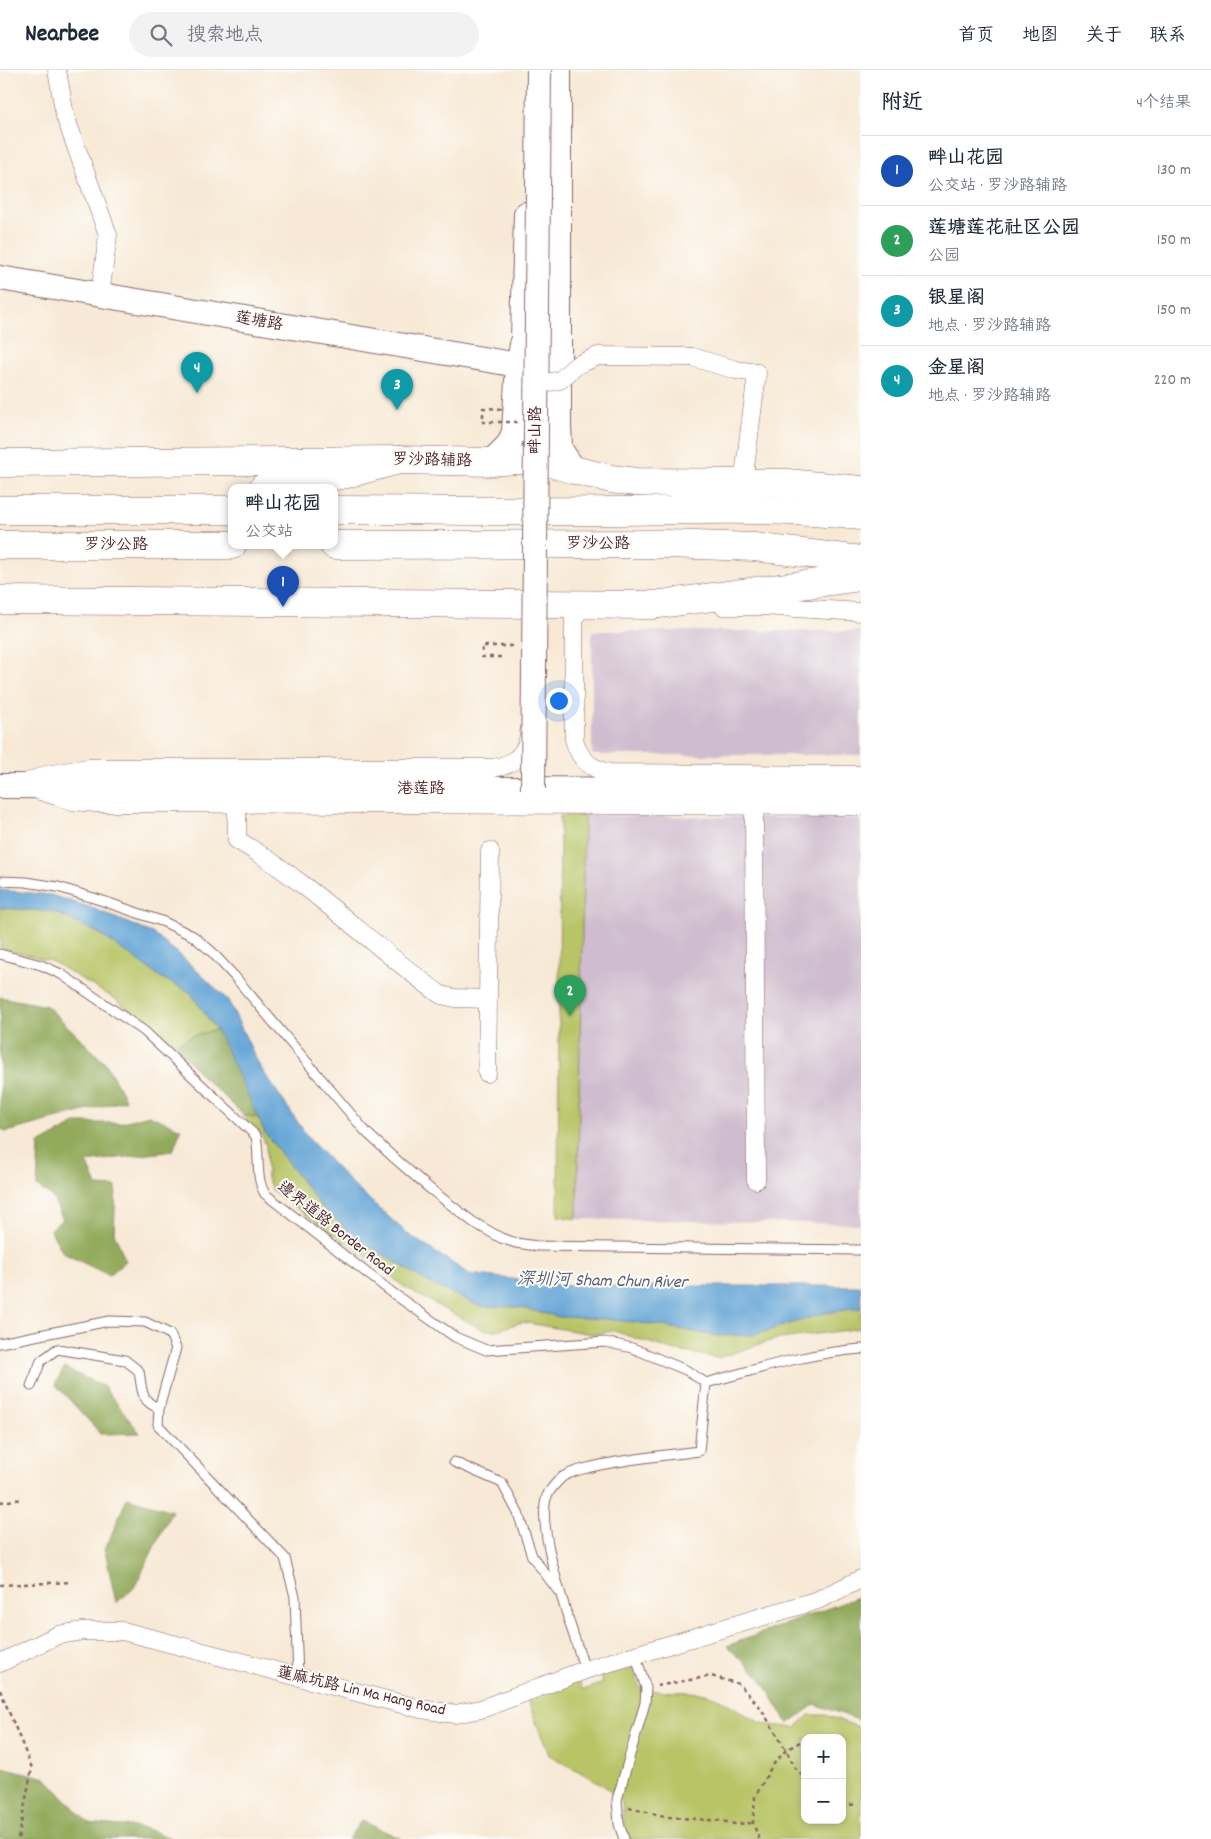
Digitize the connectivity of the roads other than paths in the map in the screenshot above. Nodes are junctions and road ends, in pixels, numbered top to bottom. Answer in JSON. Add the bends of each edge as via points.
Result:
{"nodes":[{"id":1,"x":57,"y":70,"type":"edge"},
{"id":2,"x":528,"y":70,"type":"edge"},
{"id":3,"x":539,"y":70,"type":"edge"},
{"id":4,"x":559,"y":70,"type":"edge"},
{"id":5,"x":0,"y":278,"type":"edge"},
{"id":6,"x":100,"y":295,"type":"junction"},
{"id":7,"x":518,"y":365,"type":"junction"},
{"id":8,"x":536,"y":385,"type":"junction"},
{"id":9,"x":399,"y":460,"type":"junction"},
{"id":10,"x":491,"y":462,"type":"junction"},
{"id":11,"x":0,"y":463,"type":"edge"},
{"id":12,"x":574,"y":470,"type":"junction"},
{"id":13,"x":743,"y":483,"type":"junction"},
{"id":14,"x":287,"y":484,"type":"edge"},
{"id":15,"x":861,"y":490,"type":"edge"},
{"id":16,"x":228,"y":495,"type":"edge"},
{"id":17,"x":0,"y":510,"type":"edge"},
{"id":18,"x":166,"y":510,"type":"junction"},
{"id":19,"x":228,"y":510,"type":"edge"},
{"id":20,"x":338,"y":510,"type":"edge"},
{"id":21,"x":615,"y":510,"type":"junction"},
{"id":22,"x":861,"y":516,"type":"edge"},
{"id":23,"x":0,"y":545,"type":"edge"},
{"id":24,"x":228,"y":545,"type":"edge"},
{"id":25,"x":338,"y":545,"type":"edge"},
{"id":26,"x":861,"y":560,"type":"edge"},
{"id":27,"x":861,"y":577,"type":"edge"},
{"id":28,"x":0,"y":600,"type":"edge"},
{"id":29,"x":520,"y":604,"type":"junction"},
{"id":30,"x":581,"y":605,"type":"junction"},
{"id":31,"x":653,"y":605,"type":"junction"},
{"id":32,"x":861,"y":612,"type":"edge"},
{"id":33,"x":861,"y":774,"type":"edge"},
{"id":34,"x":9,"y":786,"type":"edge"},
{"id":35,"x":533,"y":789,"type":"junction"},
{"id":36,"x":851,"y":791,"type":"edge"},
{"id":37,"x":237,"y":804,"type":"junction"},
{"id":38,"x":754,"y":806,"type":"junction"},
{"id":39,"x":861,"y":806,"type":"edge"},
{"id":40,"x":490,"y":851,"type":"dead end"},
{"id":41,"x":0,"y":882,"type":"edge"},
{"id":42,"x":0,"y":954,"type":"edge"},
{"id":43,"x":487,"y":999,"type":"junction"},
{"id":44,"x":486,"y":1073,"type":"dead end"},
{"id":45,"x":756,"y":1180,"type":"dead end"},
{"id":46,"x":861,"y":1250,"type":"edge"},
{"id":47,"x":0,"y":1344,"type":"edge"},
{"id":48,"x":861,"y":1349,"type":"edge"},
{"id":49,"x":706,"y":1383,"type":"junction"},
{"id":50,"x":31,"y":1386,"type":"dead end"},
{"id":51,"x":159,"y":1408,"type":"junction"},
{"id":52,"x":454,"y":1462,"type":"dead end"},
{"id":53,"x":861,"y":1578,"type":"edge"},
{"id":54,"x":561,"y":1595,"type":"junction"},
{"id":55,"x":635,"y":1654,"type":"junction"},
{"id":56,"x":0,"y":1664,"type":"edge"},
{"id":57,"x":585,"y":1670,"type":"junction"},
{"id":58,"x":298,"y":1678,"type":"junction"},
{"id":59,"x":624,"y":1839,"type":"edge"}],
"edges":[{"from":1,"to":6,"type":"street","via":[[65,116],[108,235]]},
{"from":2,"to":7,"type":"street","name":"畔山路","via":[[523,340]]},
{"from":3,"to":8,"type":"street","name":"畔山路","bridge":true},
{"from":4,"to":12,"type":"street","name":"畔山路","via":[[559,433],[560,449]]},
{"from":5,"to":6,"type":"street","name":"莲塘路"},
{"from":6,"to":7,"type":"street","name":"莲塘路"},
{"from":7,"to":10,"type":"street","name":"畔山路","via":[[514,432],[509,444]]},
{"from":8,"to":13,"type":"street","bridge":true,"via":[[560,380],[577,365],[598,356],[692,357],[757,373]]},
{"from":8,"to":35,"type":"street","name":"畔山路","bridge":true},
{"from":9,"to":10,"type":"main road","name":"罗沙路辅路"},
{"from":9,"to":11,"type":"main road","name":"罗沙路辅路"},
{"from":9,"to":14,"type":"main road","via":[[348,474]]},
{"from":10,"to":12,"type":"main road","name":"罗沙路辅路","via":[[548,462]]},
{"from":12,"to":13,"type":"main road","name":"罗沙路辅路","via":[[636,482]]},
{"from":13,"to":15,"type":"main road","name":"罗沙路辅路","via":[[787,483]]},
{"from":13,"to":21,"type":"main road","via":[[708,492],[657,498]]},
{"from":16,"to":18,"type":"main road"},
{"from":17,"to":18,"type":"main road"},
{"from":18,"to":19,"type":"main road"},
{"from":20,"to":21,"type":"main road","name":"罗沙公路"},
{"from":21,"to":22,"type":"main road","name":"罗沙公路","via":[[770,509]]},
{"from":23,"to":24,"type":"main road","name":"罗沙公路"},
{"from":25,"to":26,"type":"main road","name":"罗沙公路","via":[[666,544],[754,547]]},
{"from":27,"to":31,"type":"main road"},
{"from":28,"to":29,"type":"main road"},
{"from":29,"to":30,"type":"main road"},
{"from":29,"to":34,"type":"street","via":[[527,613],[530,626],[529,739],[522,754],[507,765],[484,769],[88,768],[46,775]]},
{"from":30,"to":31,"type":"main road"},
{"from":30,"to":33,"type":"street","via":[[574,619],[574,739],[580,755],[592,768],[611,774]]},
{"from":31,"to":32,"type":"street","via":[[762,606]]},
{"from":34,"to":35,"type":"street","name":"港莲路"},
{"from":34,"to":37,"type":"street","via":[[89,803]]},
{"from":35,"to":36,"type":"street","name":"港莲路"},
{"from":37,"to":38,"type":"street"},
{"from":37,"to":43,"type":"street","via":[[237,840],[296,878],[441,995]]},
{"from":38,"to":39,"type":"street"},
{"from":38,"to":45,"type":"street"},
{"from":40,"to":43,"type":"street"},
{"from":41,"to":46,"type":"lane","via":[[58,887],[164,922],[193,936],[235,977],[373,1138],[444,1200],[501,1238],[537,1246]]},
{"from":42,"to":49,"type":"lane","name":"邊界道路 Border Road","via":[[61,974],[144,1031],[256,1136],[260,1186],[265,1194],[366,1273],[455,1336],[486,1350],[604,1342],[632,1348],[686,1370]]},
{"from":43,"to":44,"type":"street"},
{"from":47,"to":51,"type":"lane","via":[[109,1321],[145,1322],[170,1334],[176,1348]]},
{"from":48,"to":49,"type":"lane","via":[[804,1357]]},
{"from":49,"to":54,"type":"lane","via":[[700,1451],[585,1468],[562,1478],[547,1495],[545,1532]]},
{"from":50,"to":51,"type":"lane","via":[[41,1361],[57,1349],[125,1360],[139,1371],[143,1397]]},
{"from":51,"to":58,"type":"lane","via":[[158,1425],[285,1558],[295,1596]]},
{"from":52,"to":54,"type":"lane","via":[[502,1483],[518,1513],[532,1556]]},
{"from":53,"to":55,"type":"street","name":"蓮麻坑路 Lin Ma Hang Road","via":[[818,1600]]},
{"from":54,"to":57,"type":"lane"},
{"from":55,"to":57,"type":"street","name":"蓮麻坑路 Lin Ma Hang Road"},
{"from":55,"to":59,"type":"lane","via":[[646,1688],[645,1702],[617,1800]]},
{"from":56,"to":58,"type":"street","name":"蓮麻坑路 Lin Ma Hang Road","via":[[58,1635],[82,1631],[123,1631]]},
{"from":57,"to":58,"type":"street","name":"蓮麻坑路 Lin Ma Hang Road","via":[[481,1709],[455,1714],[421,1709]]}]}
